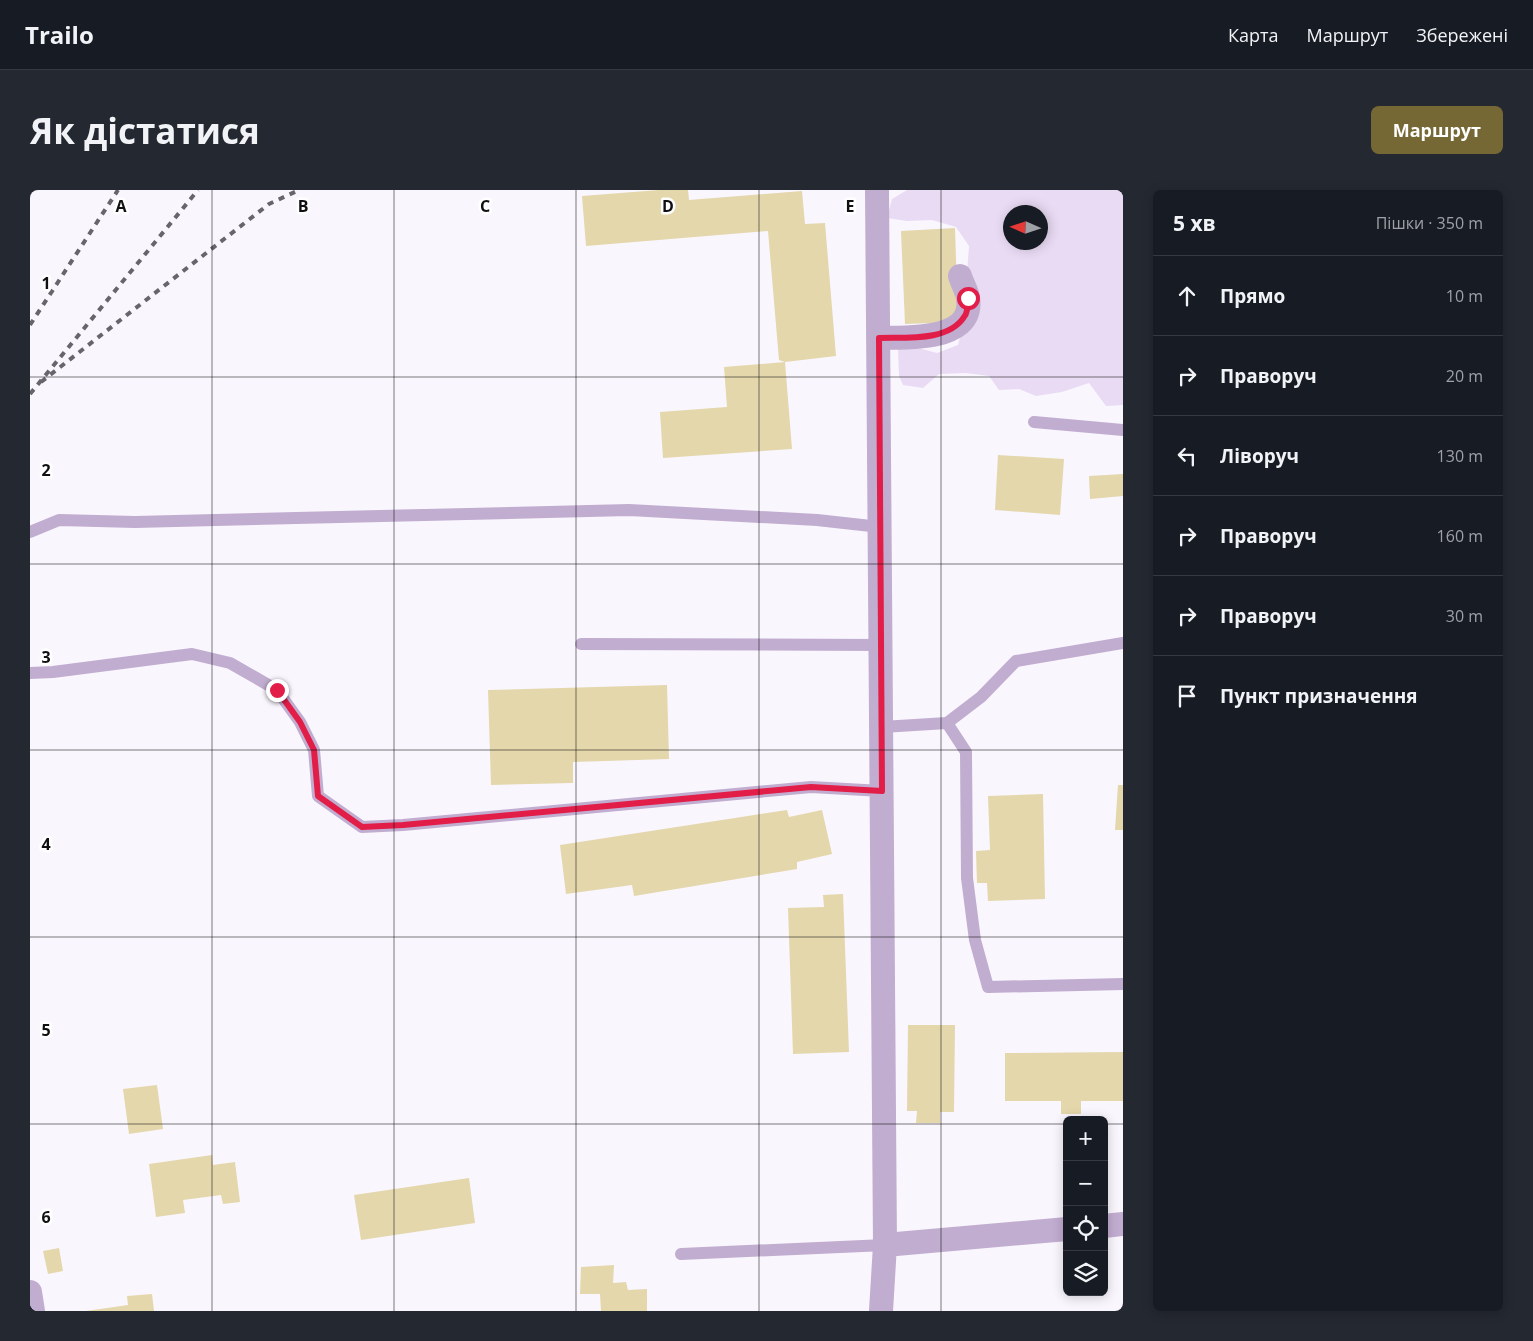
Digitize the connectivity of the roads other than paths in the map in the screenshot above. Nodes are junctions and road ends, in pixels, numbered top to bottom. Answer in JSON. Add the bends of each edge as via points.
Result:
{"nodes":[{"id":1,"x":877,"y":190,"type":"edge"},
{"id":2,"x":960,"y":276,"type":"dead end"},
{"id":3,"x":879,"y":338,"type":"junction"},
{"id":4,"x":1034,"y":422,"type":"dead end"},
{"id":5,"x":1123,"y":430,"type":"edge"},
{"id":6,"x":880,"y":527,"type":"junction"},
{"id":7,"x":30,"y":532,"type":"edge"},
{"id":8,"x":1123,"y":643,"type":"edge"},
{"id":9,"x":581,"y":644,"type":"dead end"},
{"id":10,"x":882,"y":646,"type":"junction"},
{"id":11,"x":30,"y":673,"type":"edge"},
{"id":12,"x":947,"y":723,"type":"junction"},
{"id":13,"x":882,"y":727,"type":"junction"},
{"id":14,"x":882,"y":791,"type":"junction"},
{"id":15,"x":1123,"y":984,"type":"edge"},
{"id":16,"x":1123,"y":1224,"type":"edge"},
{"id":17,"x":1108,"y":1226,"type":"edge"},
{"id":18,"x":1063,"y":1229,"type":"edge"},
{"id":19,"x":885,"y":1245,"type":"junction"},
{"id":20,"x":681,"y":1254,"type":"dead end"},
{"id":21,"x":30,"y":1292,"type":"edge"},
{"id":22,"x":33,"y":1311,"type":"edge"},
{"id":23,"x":881,"y":1311,"type":"edge"}],
"edges":[{"from":1,"to":3,"type":"street"},
{"from":2,"to":3,"type":"street","via":[[968,298],[966,316],[952,330],[940,334]]},
{"from":3,"to":6,"type":"street"},
{"from":4,"to":5,"type":"lane"},
{"from":6,"to":7,"type":"lane","via":[[817,520],[629,510],[135,522],[59,520]]},
{"from":6,"to":10,"type":"street"},
{"from":8,"to":12,"type":"lane","via":[[1016,661],[981,697]]},
{"from":9,"to":10,"type":"lane"},
{"from":10,"to":13,"type":"street"},
{"from":11,"to":14,"type":"lane","via":[[192,654],[230,663],[277,690],[300,722],[314,750],[318,796],[362,827],[811,787]]},
{"from":12,"to":13,"type":"lane"},
{"from":12,"to":15,"type":"lane","via":[[966,752],[967,878],[975,940],[988,987]]},
{"from":13,"to":14,"type":"street"},
{"from":14,"to":19,"type":"street"},
{"from":16,"to":17,"type":"street"},
{"from":18,"to":19,"type":"street"},
{"from":19,"to":20,"type":"lane"},
{"from":19,"to":23,"type":"street"},
{"from":21,"to":22,"type":"street"}]}
